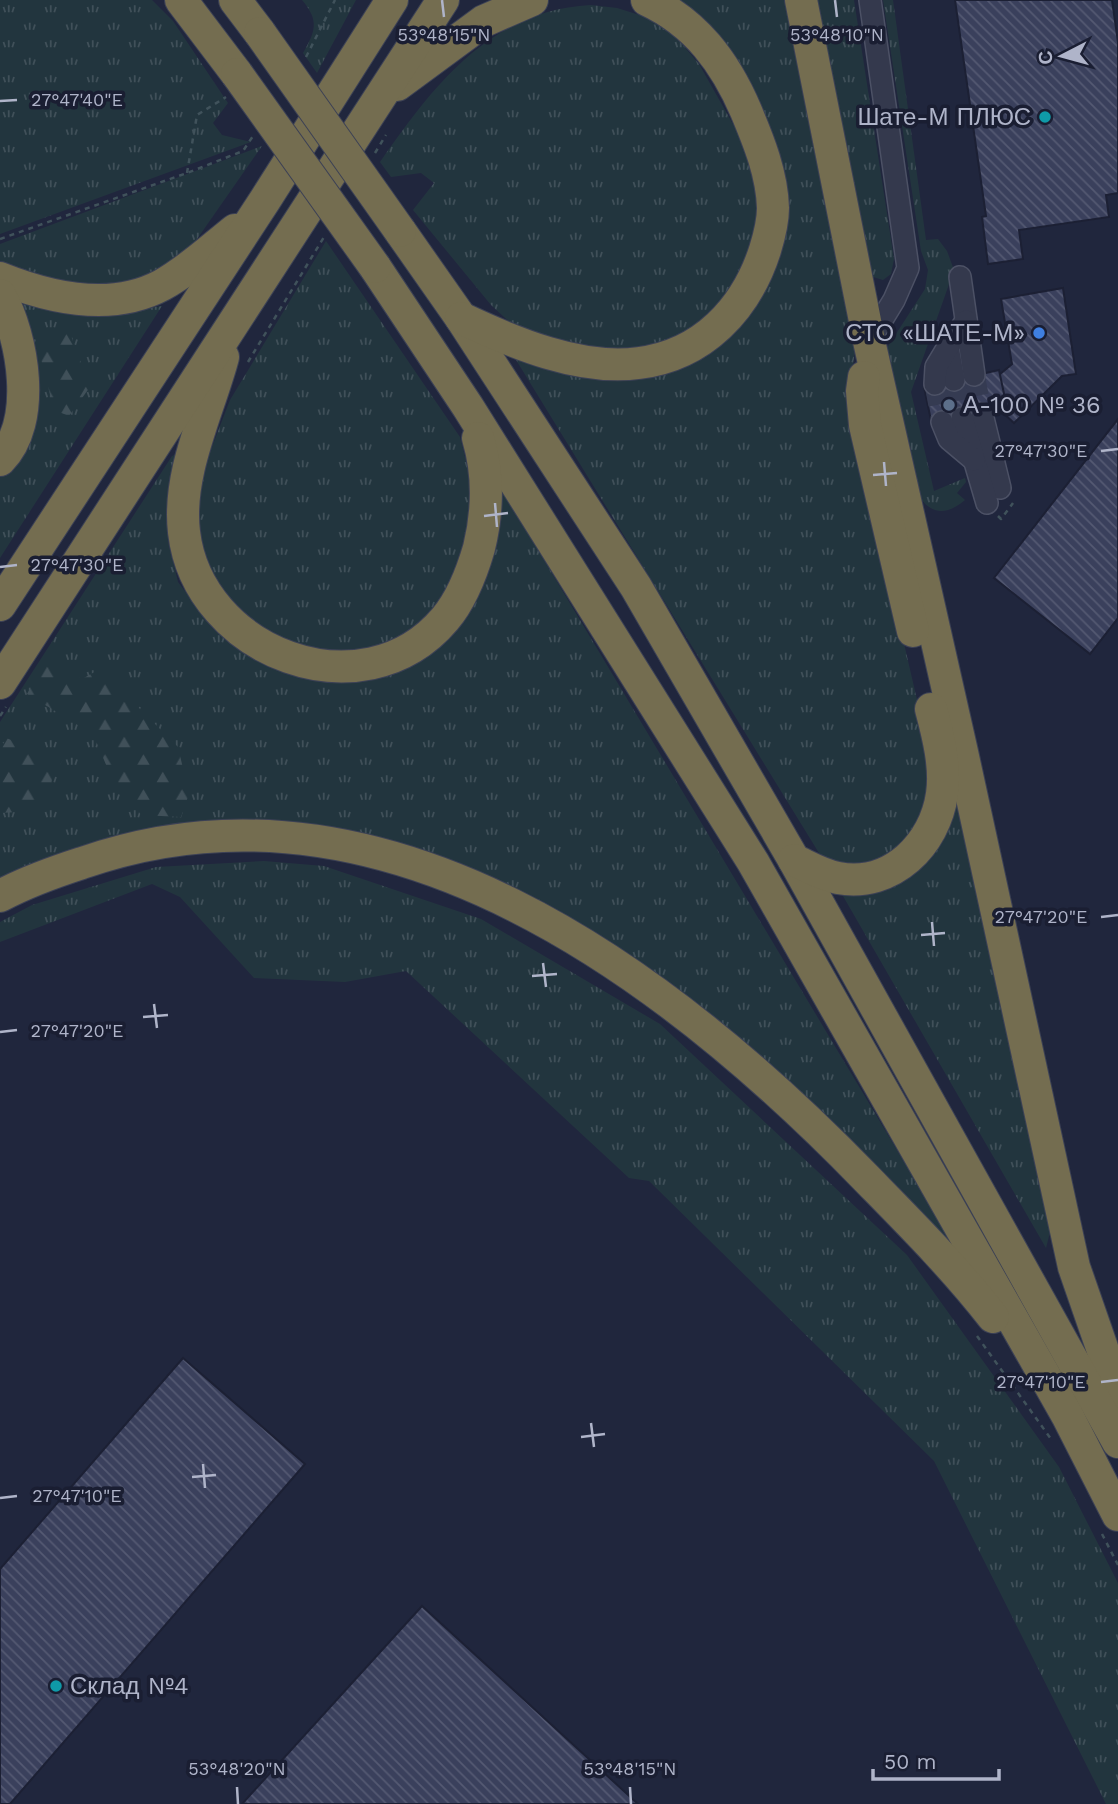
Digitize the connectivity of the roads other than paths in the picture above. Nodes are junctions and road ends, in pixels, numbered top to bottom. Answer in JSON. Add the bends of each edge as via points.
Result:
{"nodes":[{"id":1,"x":180,"y":0,"type":"edge"},
{"id":2,"x":235,"y":0,"type":"edge"},
{"id":3,"x":392,"y":0,"type":"edge"},
{"id":4,"x":443,"y":0,"type":"edge"},
{"id":5,"x":532,"y":0,"type":"edge"},
{"id":6,"x":647,"y":0,"type":"edge"},
{"id":7,"x":801,"y":0,"type":"edge"},
{"id":8,"x":870,"y":0,"type":"edge"},
{"id":9,"x":379,"y":98,"type":"junction"},
{"id":10,"x":258,"y":211,"type":"junction"},
{"id":11,"x":960,"y":277,"type":"dead end"},
{"id":12,"x":0,"y":278,"type":"edge"},
{"id":13,"x":0,"y":296,"type":"edge"},
{"id":14,"x":461,"y":318,"type":"junction"},
{"id":15,"x":966,"y":321,"type":"junction"},
{"id":16,"x":232,"y":326,"type":"junction"},
{"id":17,"x":869,"y":341,"type":"junction"},
{"id":18,"x":468,"y":407,"type":"junction"},
{"id":19,"x":0,"y":460,"type":"edge"},
{"id":20,"x":993,"y":496,"type":"joint"},
{"id":21,"x":0,"y":605,"type":"edge"},
{"id":22,"x":0,"y":683,"type":"edge"},
{"id":23,"x":794,"y":860,"type":"junction"},
{"id":24,"x":0,"y":896,"type":"edge"},
{"id":25,"x":1118,"y":1394,"type":"edge"},
{"id":26,"x":1066,"y":1415,"type":"junction"},
{"id":27,"x":1118,"y":1442,"type":"edge"},
{"id":28,"x":1109,"y":1522,"type":"edge"}],
"edges":[{"from":1,"to":18,"type":"highway","bridge":true,"via":[[231,85],[375,267]]},
{"from":2,"to":14,"type":"highway","bridge":true},
{"from":3,"to":10,"type":"highway"},
{"from":4,"to":9,"type":"highway"},
{"from":5,"to":9,"type":"highway","via":[[484,21]]},
{"from":6,"to":14,"type":"highway","via":[[694,29],[719,59],[758,140],[773,210],[757,277],[714,331],[691,347],[638,363],[557,356]]},
{"from":7,"to":17,"type":"highway"},
{"from":8,"to":17,"type":"street","via":[[908,268]]},
{"from":9,"to":16,"type":"highway"},
{"from":10,"to":12,"type":"highway","via":[[189,268],[134,296],[105,300],[51,296]]},
{"from":10,"to":21,"type":"highway"},
{"from":11,"to":15,"type":"street"},
{"from":13,"to":19,"type":"highway","via":[[20,351],[22,404],[16,432]]},
{"from":14,"to":23,"type":"highway","via":[[636,587]]},
{"from":15,"to":15,"type":"street","via":[[954,380],[948,347]]},
{"from":16,"to":18,"type":"highway","via":[[186,484],[187,551],[209,599],[226,617],[271,651],[299,662],[354,666],[378,661],[405,651],[446,619],[473,568],[485,509],[487,479]]},
{"from":16,"to":22,"type":"highway"},
{"from":17,"to":23,"type":"highway","via":[[862,391],[865,425],[933,715],[942,791],[938,815],[924,843],[893,869],[874,877],[840,879]]},
{"from":17,"to":25,"type":"highway","via":[[1074,1267]]},
{"from":18,"to":26,"type":"highway","via":[[752,862]]},
{"from":20,"to":20,"type":"street","via":[[962,418],[949,439],[974,460]]},
{"from":23,"to":27,"type":"highway"},
{"from":24,"to":26,"type":"highway","via":[[48,874],[143,845],[247,834],[314,840],[381,856],[493,894],[569,934],[657,993],[790,1102],[964,1280]]},
{"from":26,"to":28,"type":"highway"}]}
